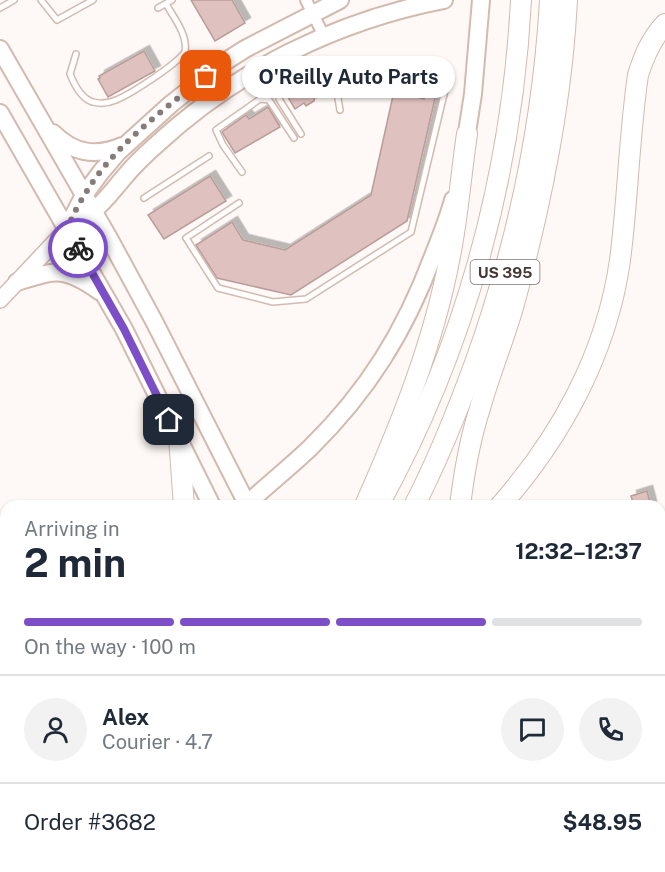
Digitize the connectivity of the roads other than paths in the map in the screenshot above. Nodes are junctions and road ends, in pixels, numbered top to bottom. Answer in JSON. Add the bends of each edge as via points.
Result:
{"nodes":[{"id":1,"x":14,"y":0,"type":"edge"},
{"id":2,"x":41,"y":0,"type":"edge"},
{"id":3,"x":93,"y":0,"type":"edge"},
{"id":4,"x":172,"y":0,"type":"edge"},
{"id":5,"x":340,"y":0,"type":"edge"},
{"id":6,"x":444,"y":0,"type":"edge"},
{"id":7,"x":481,"y":0,"type":"edge"},
{"id":8,"x":521,"y":0,"type":"edge"},
{"id":9,"x":550,"y":0,"type":"edge"},
{"id":10,"x":567,"y":0,"type":"edge"},
{"id":11,"x":166,"y":4,"type":"junction"},
{"id":12,"x":309,"y":7,"type":"edge"},
{"id":13,"x":0,"y":8,"type":"edge"},
{"id":14,"x":158,"y":8,"type":"dead end"},
{"id":15,"x":665,"y":24,"type":"edge"},
{"id":16,"x":557,"y":25,"type":"junction"},
{"id":17,"x":324,"y":36,"type":"junction"},
{"id":18,"x":0,"y":49,"type":"edge"},
{"id":19,"x":76,"y":54,"type":"dead end"},
{"id":20,"x":302,"y":78,"type":"dead end"},
{"id":21,"x":423,"y":80,"type":"dead end"},
{"id":22,"x":295,"y":82,"type":"dead end"},
{"id":23,"x":340,"y":110,"type":"dead end"},
{"id":24,"x":0,"y":113,"type":"edge"},
{"id":25,"x":43,"y":124,"type":"junction"},
{"id":26,"x":301,"y":134,"type":"dead end"},
{"id":27,"x":467,"y":134,"type":"junction"},
{"id":28,"x":294,"y":138,"type":"dead end"},
{"id":29,"x":126,"y":145,"type":"junction"},
{"id":30,"x":209,"y":156,"type":"dead end"},
{"id":31,"x":242,"y":172,"type":"dead end"},
{"id":32,"x":84,"y":195,"type":"junction"},
{"id":33,"x":144,"y":198,"type":"dead end"},
{"id":34,"x":239,"y":203,"type":"dead end"},
{"id":35,"x":93,"y":211,"type":"junction"},
{"id":36,"x":67,"y":229,"type":"junction"},
{"id":37,"x":17,"y":282,"type":"junction"},
{"id":38,"x":104,"y":294,"type":"junction"},
{"id":39,"x":0,"y":300,"type":"edge"},
{"id":40,"x":179,"y":438,"type":"junction"},
{"id":41,"x":184,"y":500,"type":"edge"},
{"id":42,"x":209,"y":500,"type":"edge"},
{"id":43,"x":244,"y":500,"type":"edge"},
{"id":44,"x":252,"y":500,"type":"edge"},
{"id":45,"x":367,"y":500,"type":"edge"},
{"id":46,"x":381,"y":500,"type":"edge"},
{"id":47,"x":417,"y":500,"type":"edge"},
{"id":48,"x":461,"y":500,"type":"edge"},
{"id":49,"x":505,"y":500,"type":"edge"}],
"edges":[{"from":1,"to":13,"type":"lane"},
{"from":2,"to":3,"type":"lane","via":[[57,20]]},
{"from":4,"to":11,"type":"lane"},
{"from":5,"to":12,"type":"main road"},
{"from":6,"to":17,"type":"main road"},
{"from":7,"to":27,"type":"main road"},
{"from":8,"to":46,"type":"highway","number":"US 395","via":[[508,131],[476,271],[429,401]]},
{"from":9,"to":16,"type":"highway","number":"US 395"},
{"from":10,"to":16,"type":"highway"},
{"from":11,"to":14,"type":"lane"},
{"from":11,"to":19,"type":"lane","via":[[182,32],[185,52],[127,94],[104,104],[91,102],[69,74]]},
{"from":12,"to":17,"type":"street"},
{"from":12,"to":29,"type":"main road","via":[[223,63]]},
{"from":15,"to":49,"type":"highway","via":[[646,52],[638,75],[620,263],[597,348],[572,406],[537,461]]},
{"from":16,"to":47,"type":"highway","number":"US 395","via":[[504,277],[464,394]]},
{"from":16,"to":48,"type":"highway","via":[[556,112],[543,190],[513,306],[480,407]]},
{"from":17,"to":35,"type":"main road","via":[[268,62],[217,95],[156,145]]},
{"from":18,"to":25,"type":"main road"},
{"from":20,"to":23,"type":"lane","via":[[315,69],[329,74],[336,86]]},
{"from":21,"to":34,"type":"lane","via":[[446,86],[411,232],[306,299],[273,302],[219,288],[186,238]]},
{"from":22,"to":26,"type":"lane","via":[[279,92],[279,99]]},
{"from":24,"to":36,"type":"main road"},
{"from":25,"to":29,"type":"main road","via":[[70,147],[85,153],[108,152]]},
{"from":25,"to":32,"type":"main road"},
{"from":27,"to":44,"type":"main road","via":[[451,207],[436,250],[404,324],[382,362],[345,411]]},
{"from":27,"to":45,"type":"highway","via":[[442,294],[420,371]]},
{"from":28,"to":31,"type":"lane","via":[[269,100],[261,99],[216,130]]},
{"from":29,"to":32,"type":"main road"},
{"from":30,"to":33,"type":"lane"},
{"from":32,"to":35,"type":"main road"},
{"from":32,"to":36,"type":"main road"},
{"from":35,"to":36,"type":"main road"},
{"from":35,"to":43,"type":"main road","via":[[155,323]]},
{"from":36,"to":37,"type":"street"},
{"from":36,"to":38,"type":"main road"},
{"from":37,"to":38,"type":"main road","via":[[48,272],[62,272],[74,274]]},
{"from":37,"to":39,"type":"street"},
{"from":38,"to":40,"type":"main road"},
{"from":40,"to":41,"type":"highway"},
{"from":40,"to":42,"type":"main road"}]}
